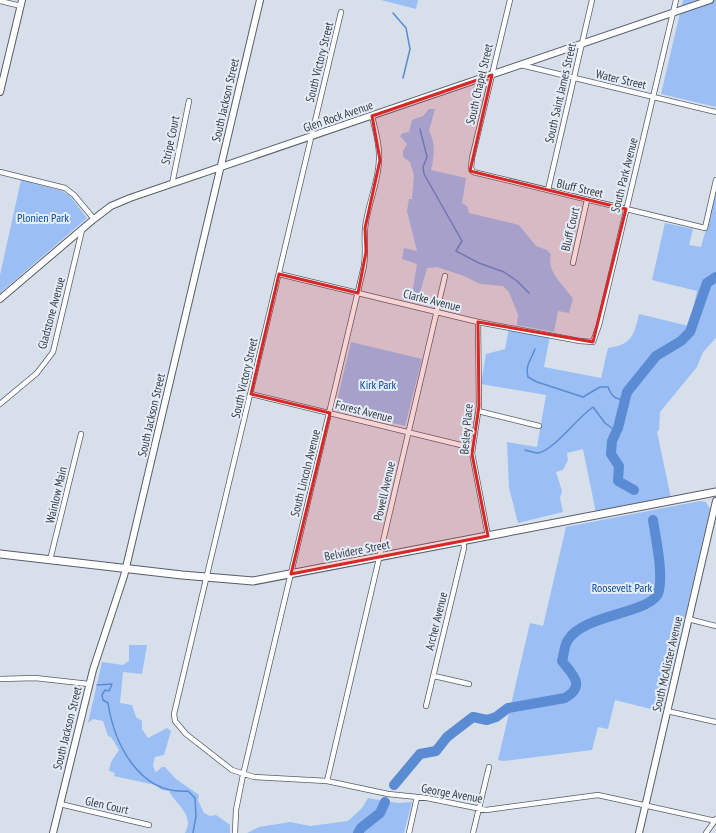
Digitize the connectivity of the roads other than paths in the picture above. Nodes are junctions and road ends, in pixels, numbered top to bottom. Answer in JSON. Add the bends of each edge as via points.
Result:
{"nodes":[{"id":1,"x":260,"y":0,"type":"edge"},
{"id":2,"x":510,"y":0,"type":"edge"},
{"id":3,"x":592,"y":0,"type":"edge"},
{"id":4,"x":676,"y":0,"type":"edge"},
{"id":5,"x":710,"y":0,"type":"edge"},
{"id":6,"x":0,"y":1,"type":"edge"},
{"id":7,"x":21,"y":3,"type":"edge"},
{"id":8,"x":341,"y":12,"type":"dead end"},
{"id":9,"x":673,"y":13,"type":"junction"},
{"id":10,"x":582,"y":44,"type":"junction"},
{"id":11,"x":521,"y":65,"type":"junction"},
{"id":12,"x":3,"y":68,"type":"edge"},
{"id":13,"x":492,"y":75,"type":"junction"},
{"id":14,"x":574,"y":78,"type":"junction"},
{"id":15,"x":0,"y":92,"type":"edge"},
{"id":16,"x":654,"y":97,"type":"junction"},
{"id":17,"x":189,"y":101,"type":"dead end"},
{"id":18,"x":716,"y":112,"type":"edge"},
{"id":19,"x":372,"y":116,"type":"junction"},
{"id":20,"x":311,"y":137,"type":"junction"},
{"id":21,"x":221,"y":168,"type":"junction"},
{"id":22,"x":0,"y":172,"type":"edge"},
{"id":23,"x":473,"y":172,"type":"joint"},
{"id":24,"x":716,"y":180,"type":"edge"},
{"id":25,"x":172,"y":184,"type":"junction"},
{"id":26,"x":548,"y":190,"type":"junction"},
{"id":27,"x":587,"y":200,"type":"junction"},
{"id":28,"x":626,"y":209,"type":"junction"},
{"id":29,"x":94,"y":219,"type":"junction"},
{"id":30,"x":82,"y":230,"type":"junction"},
{"id":31,"x":572,"y":263,"type":"dead end"},
{"id":32,"x":279,"y":274,"type":"junction"},
{"id":33,"x":444,"y":276,"type":"dead end"},
{"id":34,"x":358,"y":293,"type":"junction"},
{"id":35,"x":0,"y":300,"type":"edge"},
{"id":36,"x":436,"y":312,"type":"junction"},
{"id":37,"x":478,"y":322,"type":"junction"},
{"id":38,"x":580,"y":341,"type":"joint"},
{"id":39,"x":251,"y":394,"type":"junction"},
{"id":40,"x":0,"y":404,"type":"edge"},
{"id":41,"x":478,"y":411,"type":"junction"},
{"id":42,"x":330,"y":413,"type":"junction"},
{"id":43,"x":539,"y":426,"type":"dead end"},
{"id":44,"x":408,"y":432,"type":"junction"},
{"id":45,"x":81,"y":434,"type":"dead end"},
{"id":46,"x":473,"y":448,"type":"junction"},
{"id":47,"x":716,"y":492,"type":"edge"},
{"id":48,"x":716,"y":501,"type":"edge"},
{"id":49,"x":488,"y":536,"type":"junction"},
{"id":50,"x":463,"y":540,"type":"junction"},
{"id":51,"x":0,"y":554,"type":"edge"},
{"id":52,"x":378,"y":557,"type":"junction"},
{"id":53,"x":50,"y":560,"type":"junction"},
{"id":54,"x":126,"y":568,"type":"junction"},
{"id":55,"x":290,"y":574,"type":"junction"},
{"id":56,"x":207,"y":577,"type":"junction"},
{"id":57,"x":688,"y":619,"type":"junction"},
{"id":58,"x":716,"y":626,"type":"edge"},
{"id":59,"x":434,"y":676,"type":"junction"},
{"id":60,"x":0,"y":679,"type":"edge"},
{"id":61,"x":89,"y":684,"type":"junction"},
{"id":62,"x":470,"y":684,"type":"dead end"},
{"id":63,"x":426,"y":706,"type":"dead end"},
{"id":64,"x":667,"y":711,"type":"junction"},
{"id":65,"x":716,"y":722,"type":"edge"},
{"id":66,"x":194,"y":740,"type":"joint"},
{"id":67,"x":489,"y":767,"type":"dead end"},
{"id":68,"x":243,"y":775,"type":"junction"},
{"id":69,"x":327,"y":781,"type":"junction"},
{"id":70,"x":417,"y":797,"type":"junction"},
{"id":71,"x":60,"y":804,"type":"junction"},
{"id":72,"x":645,"y":804,"type":"junction"},
{"id":73,"x":479,"y":809,"type":"junction"},
{"id":74,"x":716,"y":820,"type":"edge"},
{"id":75,"x":149,"y":825,"type":"dead end"},
{"id":76,"x":53,"y":833,"type":"edge"},
{"id":77,"x":235,"y":833,"type":"edge"},
{"id":78,"x":409,"y":833,"type":"edge"},
{"id":79,"x":473,"y":833,"type":"edge"},
{"id":80,"x":639,"y":833,"type":"edge"},
{"id":81,"x":706,"y":833,"type":"edge"}],
"edges":[{"from":1,"to":21,"type":"street","name":"South Jackson Street"},
{"from":2,"to":13,"type":"street","name":"South Chapel Street"},
{"from":3,"to":10,"type":"street","name":"South Saint James Street"},
{"from":4,"to":9,"type":"street","name":"South Park Avenue"},
{"from":5,"to":9,"type":"street","name":"Glen Rock Avenue"},
{"from":6,"to":7,"type":"street"},
{"from":7,"to":12,"type":"street"},
{"from":8,"to":20,"type":"street","name":"South Victory Street"},
{"from":9,"to":10,"type":"street","name":"Glen Rock Avenue"},
{"from":9,"to":16,"type":"street","name":"South Park Avenue"},
{"from":10,"to":11,"type":"street","name":"Glen Rock Avenue"},
{"from":10,"to":14,"type":"street","name":"South Saint James Street"},
{"from":11,"to":13,"type":"street","name":"Glen Rock Avenue"},
{"from":11,"to":14,"type":"street","name":"Water Street"},
{"from":12,"to":15,"type":"street"},
{"from":13,"to":19,"type":"street","name":"Glen Rock Avenue"},
{"from":13,"to":23,"type":"street","name":"South Chapel Street","via":[[472,158]]},
{"from":14,"to":16,"type":"street","name":"Water Street"},
{"from":14,"to":26,"type":"street","name":"South Saint James Street"},
{"from":16,"to":18,"type":"street","name":"Water Street"},
{"from":16,"to":28,"type":"street","name":"South Park Avenue"},
{"from":17,"to":25,"type":"street","name":"Stripe Court"},
{"from":19,"to":20,"type":"street","name":"Glen Rock Avenue"},
{"from":19,"to":34,"type":"street","name":"South Lincoln Avenue","via":[[380,160],[365,228],[366,252]]},
{"from":20,"to":21,"type":"street","name":"Glen Rock Avenue"},
{"from":20,"to":32,"type":"street","name":"South Victory Street"},
{"from":21,"to":25,"type":"street","name":"Glen Rock Avenue"},
{"from":21,"to":54,"type":"street","name":"South Jackson Street"},
{"from":22,"to":29,"type":"street","via":[[65,188]]},
{"from":23,"to":26,"type":"street","name":"Bluff Street"},
{"from":24,"to":28,"type":"street","name":"Bluff Street","via":[[705,228]]},
{"from":25,"to":29,"type":"street","name":"Glen Rock Avenue","via":[[113,205]]},
{"from":26,"to":27,"type":"street","name":"Bluff Street"},
{"from":27,"to":28,"type":"street","name":"Bluff Street"},
{"from":27,"to":31,"type":"street","name":"Bluff Court"},
{"from":28,"to":38,"type":"street","name":"South Park Avenue","via":[[595,339],[593,342]]},
{"from":29,"to":30,"type":"street","name":"Glen Rock Avenue"},
{"from":30,"to":35,"type":"street","name":"Glen Rock Avenue"},
{"from":30,"to":40,"type":"street","name":"Gladstone Avenue","via":[[53,352],[37,373]]},
{"from":32,"to":34,"type":"street","name":"Clarke Avenue"},
{"from":32,"to":39,"type":"street","name":"South Victory Street"},
{"from":33,"to":36,"type":"street","name":"Powell Avenue"},
{"from":34,"to":36,"type":"street","name":"Clarke Avenue"},
{"from":34,"to":42,"type":"street","name":"South Lincoln Avenue"},
{"from":36,"to":37,"type":"street","name":"Clarke Avenue"},
{"from":36,"to":44,"type":"street","name":"Powell Avenue"},
{"from":37,"to":38,"type":"street","name":"Clarke Avenue"},
{"from":37,"to":41,"type":"street","name":"Besley Place"},
{"from":39,"to":42,"type":"street","name":"Forest Avenue"},
{"from":39,"to":56,"type":"street","name":"South Victory Street"},
{"from":41,"to":43,"type":"street"},
{"from":41,"to":46,"type":"street","name":"Besley Place"},
{"from":42,"to":44,"type":"street","name":"Forest Avenue"},
{"from":42,"to":55,"type":"street","name":"South Lincoln Avenue"},
{"from":44,"to":46,"type":"street","name":"Forest Avenue"},
{"from":44,"to":52,"type":"street","name":"Powell Avenue"},
{"from":45,"to":53,"type":"street","name":"Wainlow Main"},
{"from":46,"to":49,"type":"street","name":"Besley Place"},
{"from":47,"to":49,"type":"main road","name":"Belvidere Street"},
{"from":48,"to":57,"type":"street","name":"South McAlister Avenue"},
{"from":49,"to":50,"type":"main road","name":"Belvidere Street"},
{"from":50,"to":52,"type":"main road","name":"Belvidere Street"},
{"from":50,"to":59,"type":"street","name":"Archer Avenue","via":[[464,548]]},
{"from":51,"to":53,"type":"main road","name":"Belvidere Street"},
{"from":52,"to":55,"type":"main road","name":"Belvidere Street"},
{"from":52,"to":69,"type":"street","name":"Powell Avenue"},
{"from":53,"to":54,"type":"main road","name":"Belvidere Street"},
{"from":54,"to":56,"type":"main road","name":"Belvidere Street"},
{"from":54,"to":61,"type":"street","name":"South Jackson Street"},
{"from":55,"to":56,"type":"main road","name":"Belvidere Street","via":[[253,580]]},
{"from":55,"to":68,"type":"street","name":"South Lincoln Avenue"},
{"from":56,"to":66,"type":"street","name":"South Victory Street","via":[[174,717],[181,729]]},
{"from":57,"to":58,"type":"street"},
{"from":57,"to":64,"type":"street","name":"South McAlister Avenue"},
{"from":59,"to":62,"type":"street"},
{"from":59,"to":63,"type":"street","name":"Archer Avenue"},
{"from":60,"to":61,"type":"street","via":[[34,678]]},
{"from":61,"to":71,"type":"street","name":"South Jackson Street"},
{"from":64,"to":65,"type":"street"},
{"from":64,"to":72,"type":"street","name":"South McAlister Avenue"},
{"from":66,"to":68,"type":"street","name":"George Avenue","via":[[232,770]]},
{"from":67,"to":73,"type":"street"},
{"from":68,"to":69,"type":"street","name":"George Avenue"},
{"from":68,"to":77,"type":"street","name":"South Lincoln Avenue","via":[[236,810]]},
{"from":69,"to":70,"type":"street","name":"George Avenue","via":[[388,794]]},
{"from":70,"to":73,"type":"street","name":"George Avenue"},
{"from":70,"to":78,"type":"street"},
{"from":71,"to":75,"type":"street","name":"Glen Court"},
{"from":71,"to":76,"type":"street","name":"South Jackson Street"},
{"from":72,"to":73,"type":"street","name":"George Avenue","via":[[598,795],[489,810]]},
{"from":72,"to":74,"type":"street","name":"George Avenue"},
{"from":72,"to":80,"type":"street","name":"South McAlister Avenue"},
{"from":73,"to":79,"type":"street"},
{"from":74,"to":81,"type":"street"}]}
